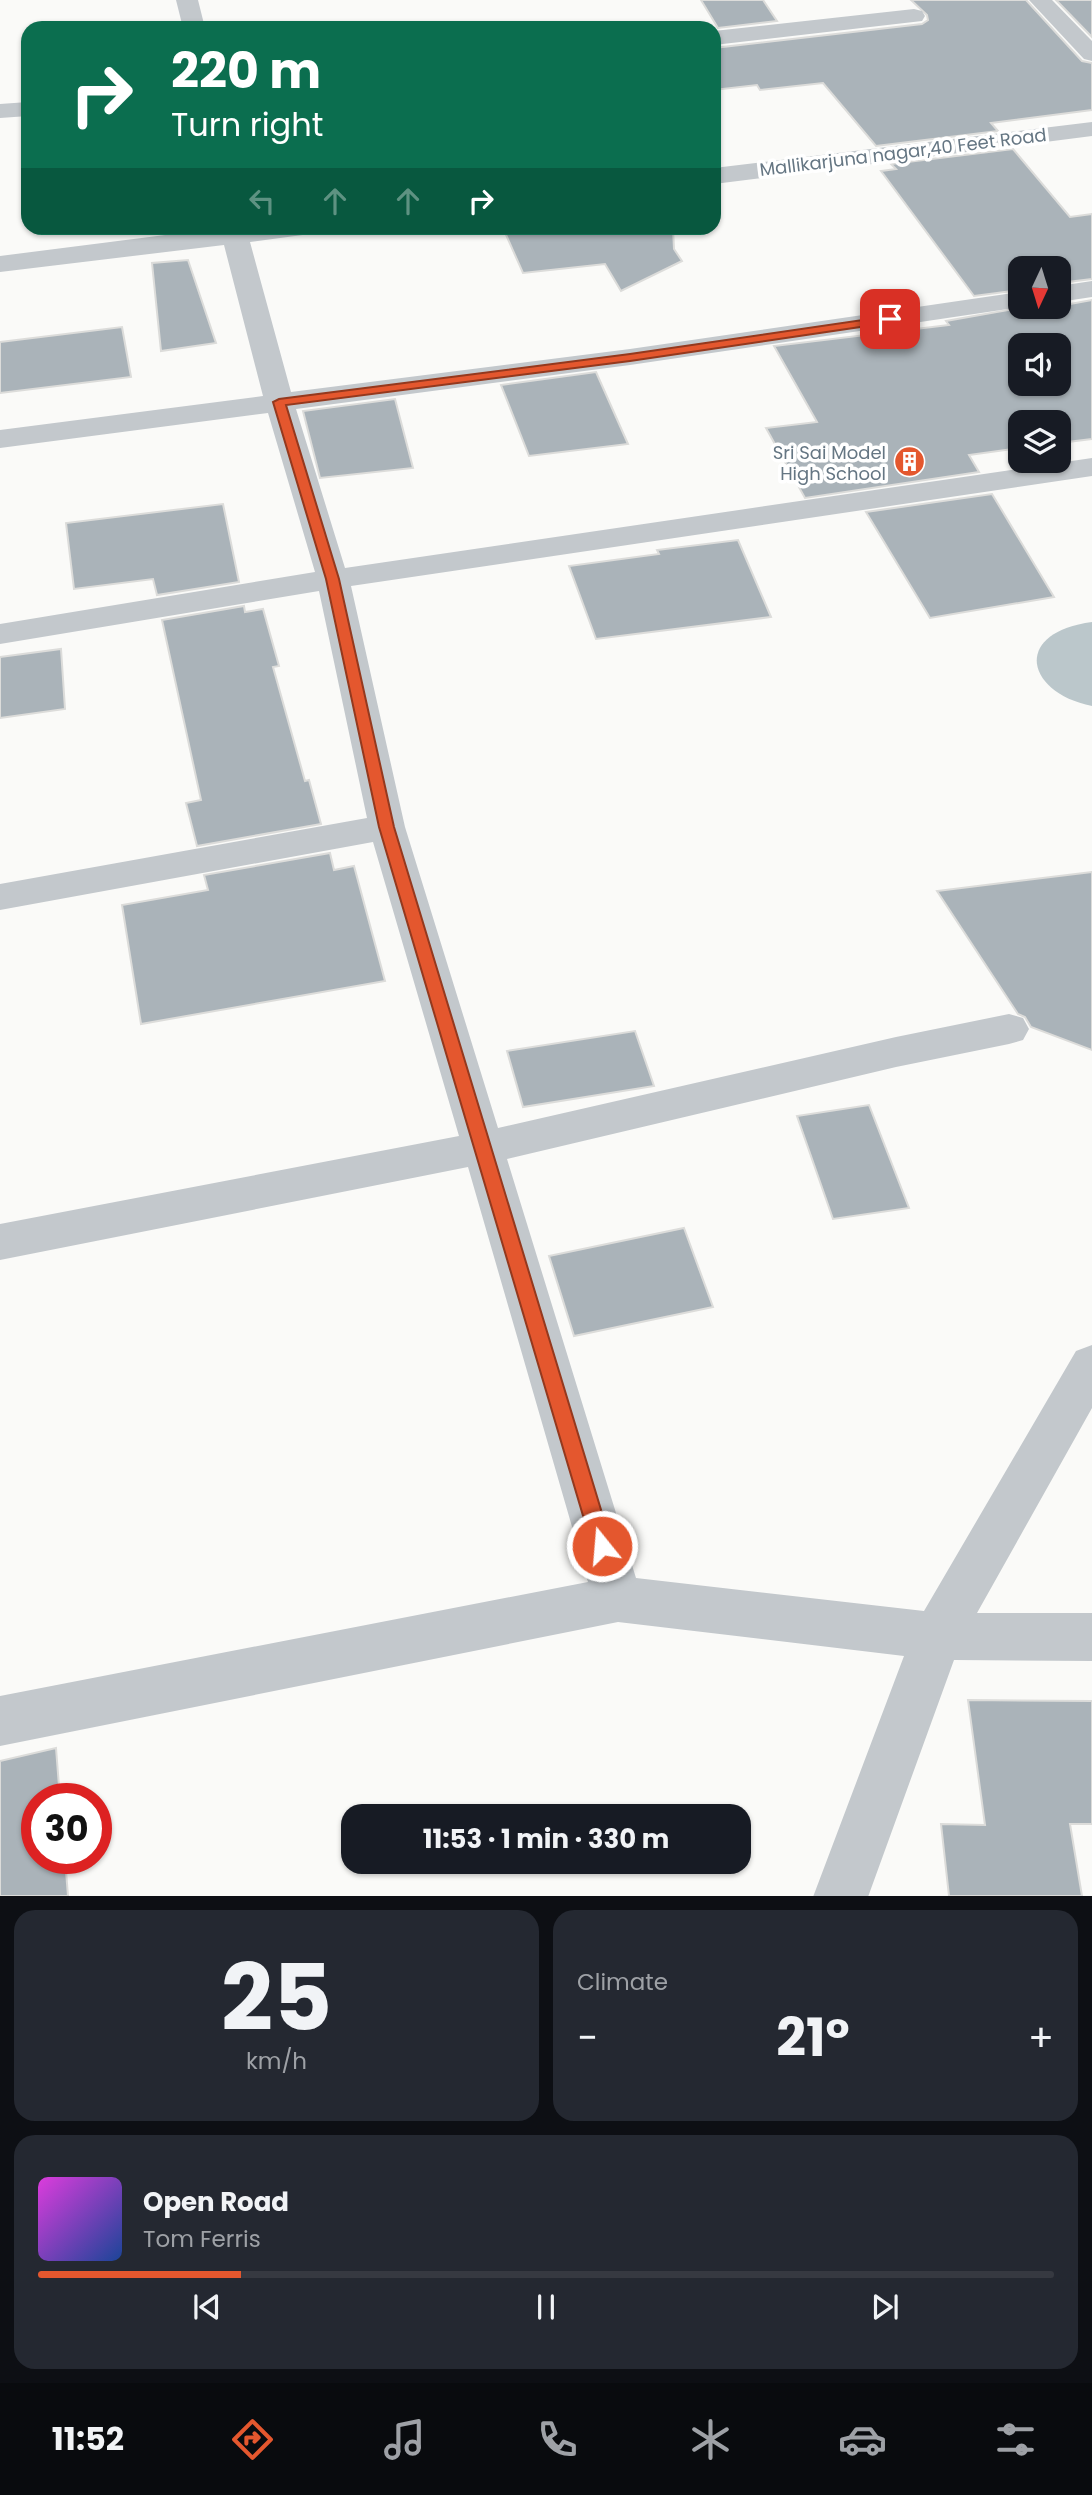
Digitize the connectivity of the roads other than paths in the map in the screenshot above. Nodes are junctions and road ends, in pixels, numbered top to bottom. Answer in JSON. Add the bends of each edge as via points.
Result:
{"nodes":[{"id":1,"x":187,"y":0,"type":"edge"},
{"id":2,"x":1040,"y":0,"type":"edge"},
{"id":3,"x":914,"y":16,"type":"dead end"},
{"id":4,"x":192,"y":21,"type":"edge"},
{"id":5,"x":721,"y":37,"type":"edge"},
{"id":6,"x":1092,"y":54,"type":"edge"},
{"id":7,"x":21,"y":110,"type":"edge"},
{"id":8,"x":0,"y":111,"type":"edge"},
{"id":9,"x":1092,"y":129,"type":"edge"},
{"id":10,"x":721,"y":175,"type":"edge"},
{"id":11,"x":212,"y":235,"type":"edge"},
{"id":12,"x":235,"y":235,"type":"edge"},
{"id":13,"x":0,"y":264,"type":"edge"},
{"id":14,"x":1092,"y":289,"type":"edge"},
{"id":15,"x":1071,"y":292,"type":"edge"},
{"id":16,"x":1008,"y":302,"type":"edge"},
{"id":17,"x":279,"y":402,"type":"junction"},
{"id":18,"x":0,"y":439,"type":"edge"},
{"id":19,"x":1092,"y":467,"type":"edge"},
{"id":20,"x":333,"y":579,"type":"junction"},
{"id":21,"x":0,"y":634,"type":"edge"},
{"id":22,"x":387,"y":827,"type":"junction"},
{"id":23,"x":0,"y":897,"type":"edge"},
{"id":24,"x":1009,"y":1029,"type":"dead end"},
{"id":25,"x":483,"y":1148,"type":"junction"},
{"id":26,"x":0,"y":1242,"type":"edge"},
{"id":27,"x":1092,"y":1365,"type":"edge"},
{"id":28,"x":618,"y":1599,"type":"junction"},
{"id":29,"x":937,"y":1636,"type":"junction"},
{"id":30,"x":1092,"y":1637,"type":"edge"},
{"id":31,"x":0,"y":1721,"type":"edge"},
{"id":32,"x":840,"y":1896,"type":"edge"}],
"edges":[{"from":1,"to":4,"type":"street"},
{"from":2,"to":6,"type":"street"},
{"from":3,"to":5,"type":"street"},
{"from":7,"to":8,"type":"street"},
{"from":9,"to":10,"type":"street","name":"Mallikarjuna nagar,40 Feet Road"},
{"from":11,"to":13,"type":"street"},
{"from":12,"to":17,"type":"street"},
{"from":14,"to":15,"type":"street"},
{"from":16,"to":17,"type":"street"},
{"from":17,"to":18,"type":"street"},
{"from":17,"to":20,"type":"street"},
{"from":19,"to":20,"type":"street"},
{"from":20,"to":21,"type":"street"},
{"from":20,"to":22,"type":"street"},
{"from":22,"to":23,"type":"street"},
{"from":22,"to":25,"type":"street"},
{"from":24,"to":25,"type":"street"},
{"from":25,"to":26,"type":"street"},
{"from":25,"to":28,"type":"street"},
{"from":27,"to":29,"type":"street"},
{"from":28,"to":29,"type":"street"},
{"from":28,"to":31,"type":"street"},
{"from":29,"to":30,"type":"street"},
{"from":29,"to":32,"type":"street"}]}
